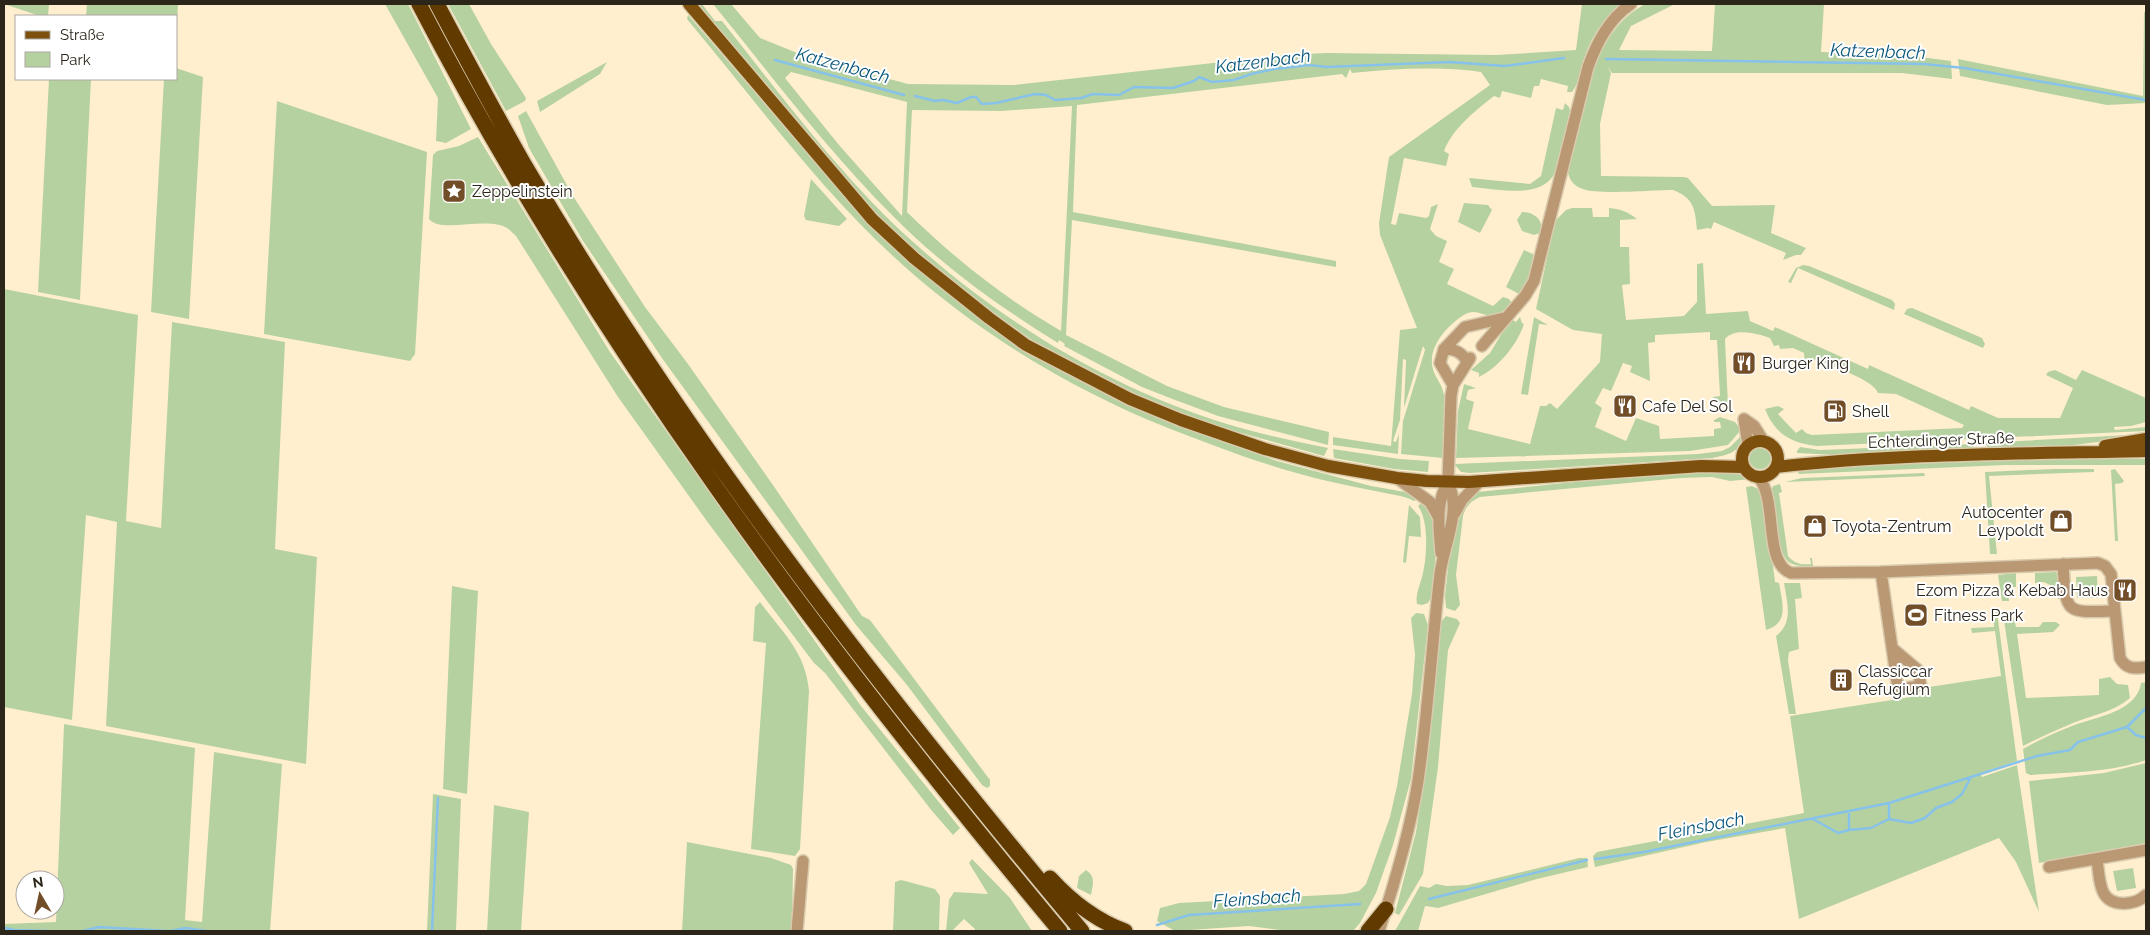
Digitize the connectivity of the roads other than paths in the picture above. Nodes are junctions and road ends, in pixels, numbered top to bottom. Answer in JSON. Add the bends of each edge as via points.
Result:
{"nodes":[{"id":1,"x":419,"y":4,"type":"edge"},
{"id":2,"x":437,"y":4,"type":"edge"},
{"id":3,"x":689,"y":4,"type":"edge"},
{"id":4,"x":1631,"y":4,"type":"edge"},
{"id":5,"x":1504,"y":318,"type":"junction"},
{"id":6,"x":1482,"y":346,"type":"dead end"},
{"id":7,"x":1444,"y":349,"type":"junction"},
{"id":8,"x":1453,"y":385,"type":"junction"},
{"id":9,"x":2146,"y":439,"type":"edge"},
{"id":10,"x":1764,"y":442,"type":"junction"},
{"id":11,"x":1748,"y":445,"type":"junction"},
{"id":12,"x":2146,"y":451,"type":"edge"},
{"id":13,"x":2066,"y":452,"type":"junction"},
{"id":14,"x":1777,"y":454,"type":"junction"},
{"id":15,"x":1818,"y":461,"type":"junction"},
{"id":16,"x":1742,"y":462,"type":"junction"},
{"id":17,"x":1776,"y":467,"type":"junction"},
{"id":18,"x":1397,"y":478,"type":"junction"},
{"id":19,"x":1759,"y":478,"type":"junction"},
{"id":20,"x":1480,"y":481,"type":"junction"},
{"id":21,"x":1448,"y":482,"type":"junction"},
{"id":22,"x":1439,"y":518,"type":"junction"},
{"id":23,"x":1452,"y":519,"type":"junction"},
{"id":24,"x":1442,"y":560,"type":"junction"},
{"id":25,"x":2063,"y":564,"type":"junction"},
{"id":26,"x":1881,"y":572,"type":"junction"},
{"id":27,"x":2113,"y":611,"type":"junction"},
{"id":28,"x":1892,"y":648,"type":"dead end"},
{"id":29,"x":2146,"y":667,"type":"edge"},
{"id":30,"x":2146,"y":852,"type":"edge"},
{"id":31,"x":1018,"y":855,"type":"junction"},
{"id":32,"x":2097,"y":859,"type":"junction"},
{"id":33,"x":803,"y":861,"type":"dead end"},
{"id":34,"x":2049,"y":868,"type":"dead end"},
{"id":35,"x":2146,"y":895,"type":"edge"},
{"id":36,"x":1038,"y":905,"type":"junction"},
{"id":37,"x":1386,"y":909,"type":"junction"},
{"id":38,"x":797,"y":931,"type":"edge"},
{"id":39,"x":1046,"y":931,"type":"edge"},
{"id":40,"x":1060,"y":931,"type":"edge"},
{"id":41,"x":1082,"y":931,"type":"edge"},
{"id":42,"x":1125,"y":931,"type":"edge"},
{"id":43,"x":1368,"y":931,"type":"edge"},
{"id":44,"x":1379,"y":931,"type":"edge"}],
"edges":[{"from":1,"to":36,"type":"highway","via":[[478,116],[530,204],[655,400],[880,709]]},
{"from":2,"to":31,"type":"highway","via":[[525,164],[653,368],[808,586]]},
{"from":3,"to":18,"type":"main road","via":[[872,219],[914,258],[1026,345],[1130,399],[1226,437],[1306,460]]},
{"from":4,"to":5,"type":"street","via":[[1609,25],[1594,50],[1537,274],[1525,296]]},
{"from":5,"to":6,"type":"street"},
{"from":5,"to":7,"type":"street","via":[[1465,327]]},
{"from":7,"to":8,"type":"street","via":[[1440,363]]},
{"from":7,"to":8,"type":"street","via":[[1458,351],[1468,360]]},
{"from":8,"to":21,"type":"street"},
{"from":9,"to":13,"type":"main road","name":"Echterdinger Straße"},
{"from":10,"to":11,"type":"main road"},
{"from":10,"to":11,"type":"street","via":[[1754,426],[1744,419]]},
{"from":10,"to":14,"type":"main road"},
{"from":11,"to":16,"type":"main road"},
{"from":12,"to":13,"type":"main road","name":"Echterdinger Straße"},
{"from":13,"to":15,"type":"main road","name":"Echterdinger Straße"},
{"from":14,"to":15,"type":"main road","name":"Echterdinger Straße"},
{"from":14,"to":17,"type":"main road"},
{"from":15,"to":17,"type":"main road","name":"Echterdinger Straße"},
{"from":16,"to":19,"type":"main road","via":[[1748,473]]},
{"from":16,"to":20,"type":"main road"},
{"from":17,"to":19,"type":"main road","via":[[1771,474]]},
{"from":18,"to":21,"type":"main road"},
{"from":18,"to":22,"type":"street","via":[[1430,502]]},
{"from":19,"to":26,"type":"street","via":[[1767,495],[1776,556],[1785,570],[1791,573]]},
{"from":20,"to":21,"type":"main road"},
{"from":20,"to":23,"type":"street","via":[[1462,500]]},
{"from":21,"to":22,"type":"street","via":[[1441,497]]},
{"from":21,"to":23,"type":"street","via":[[1453,495]]},
{"from":22,"to":24,"type":"street"},
{"from":23,"to":24,"type":"street"},
{"from":24,"to":37,"type":"street","via":[[1418,782]]},
{"from":25,"to":26,"type":"street"},
{"from":25,"to":27,"type":"street","via":[[2065,600],[2069,606],[2081,611]]},
{"from":25,"to":27,"type":"street","via":[[2095,562],[2105,566],[2111,574]]},
{"from":26,"to":28,"type":"street"},
{"from":27,"to":29,"type":"street","via":[[2123,664],[2129,668]]},
{"from":30,"to":32,"type":"street"},
{"from":31,"to":41,"type":"highway"},
{"from":31,"to":42,"type":"highway","via":[[1046,874],[1074,903]]},
{"from":32,"to":34,"type":"street"},
{"from":32,"to":35,"type":"street","via":[[2102,889],[2112,902],[2124,904]]},
{"from":33,"to":38,"type":"street"},
{"from":36,"to":39,"type":"highway"},
{"from":36,"to":40,"type":"highway"},
{"from":37,"to":43,"type":"highway"},
{"from":37,"to":44,"type":"street"}]}
